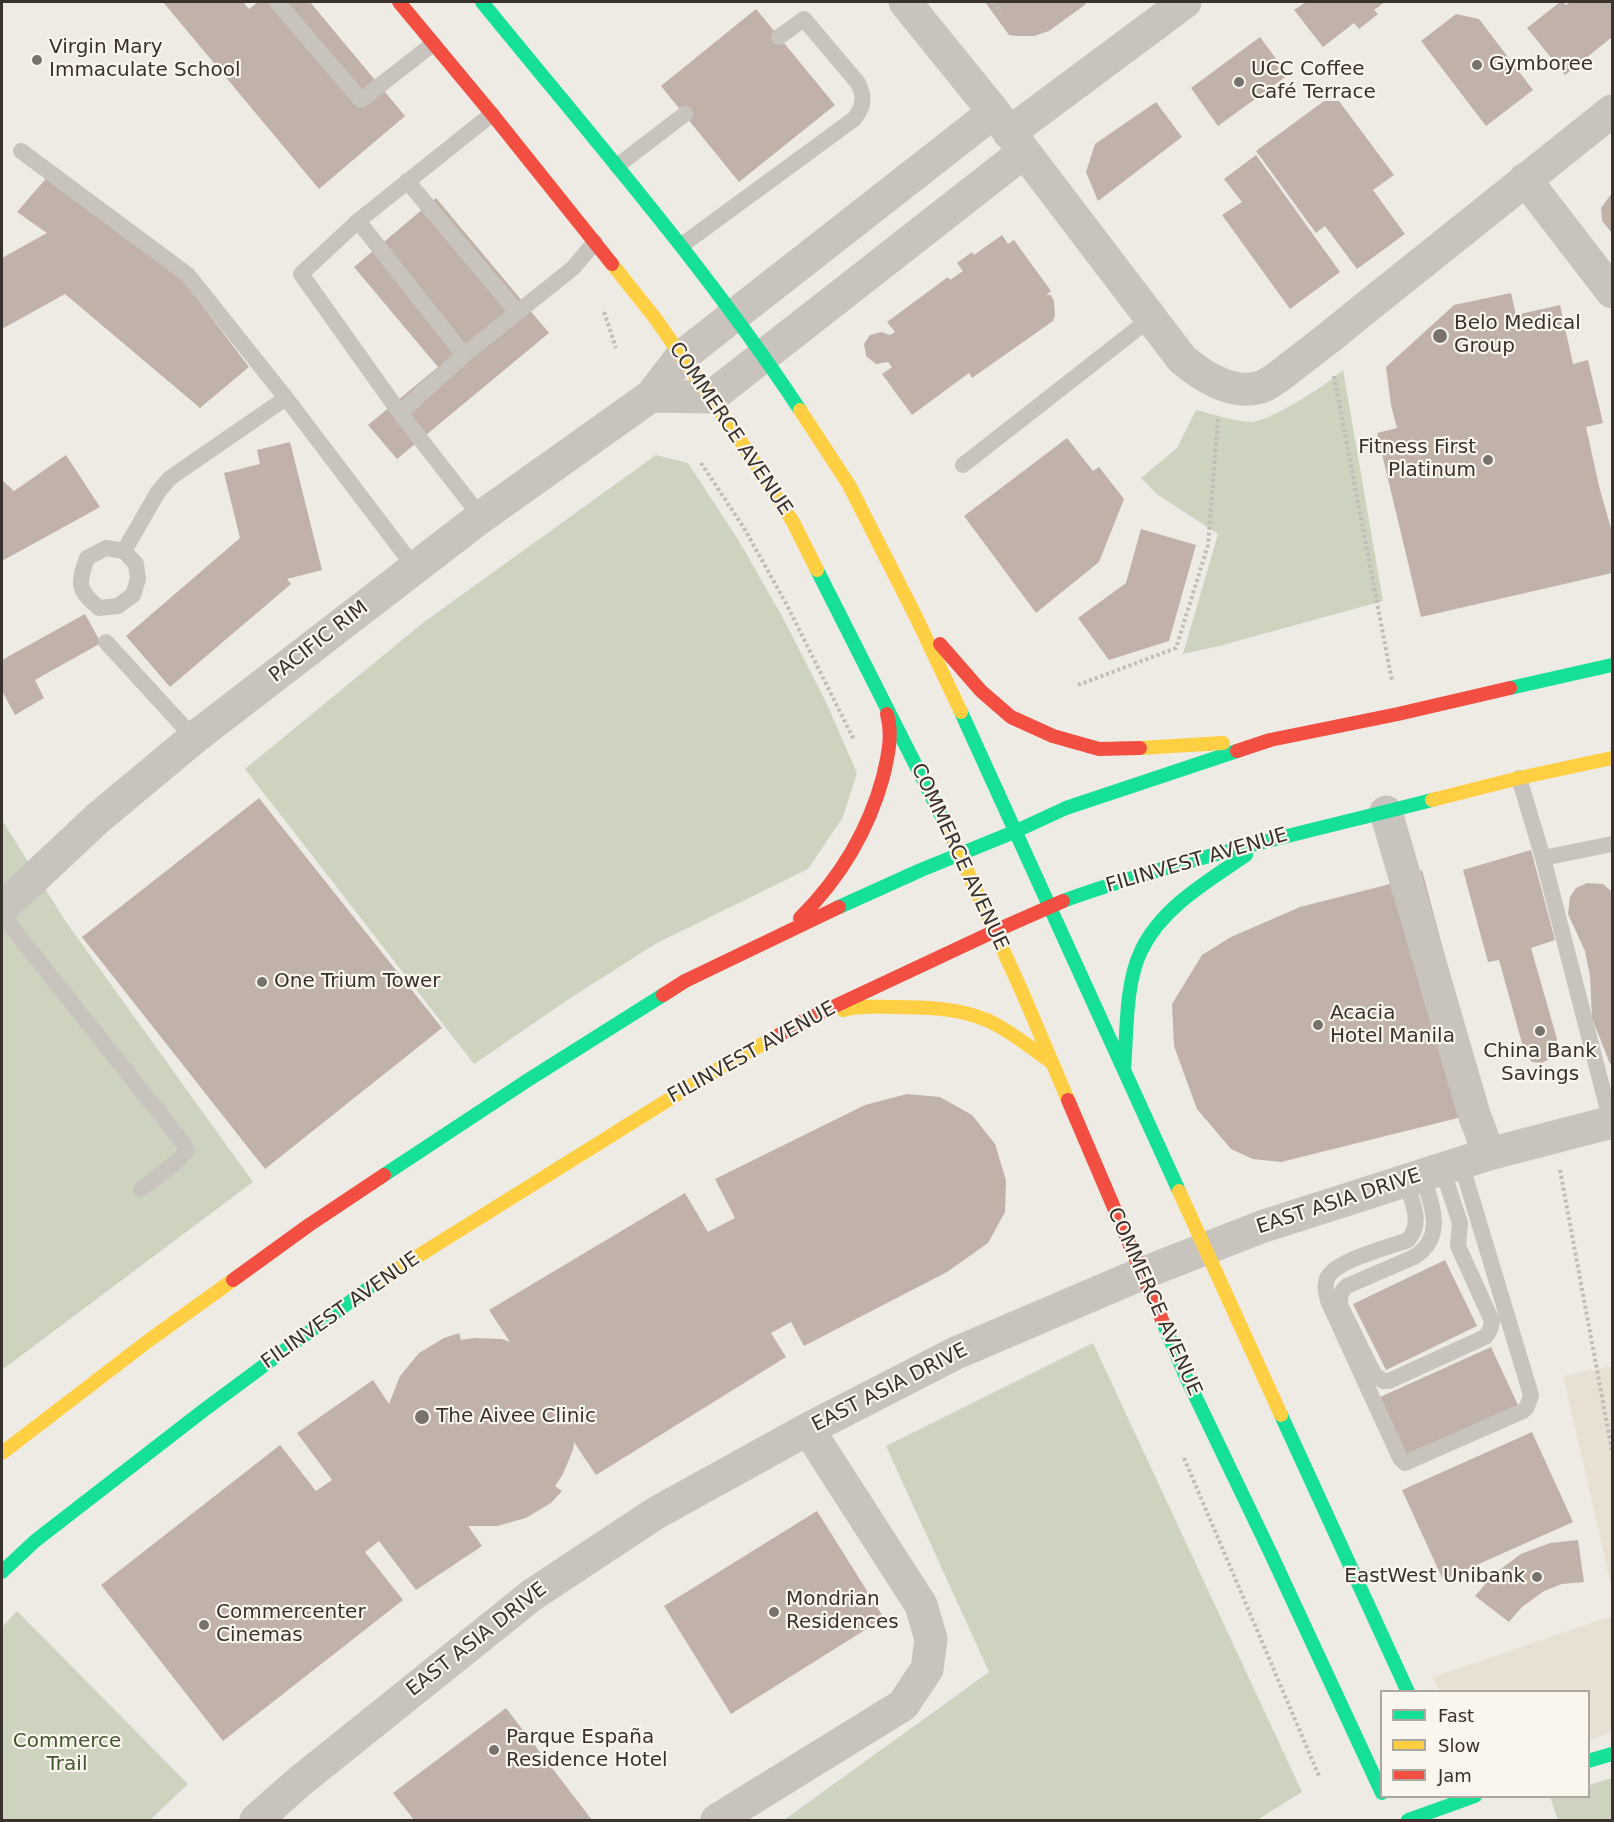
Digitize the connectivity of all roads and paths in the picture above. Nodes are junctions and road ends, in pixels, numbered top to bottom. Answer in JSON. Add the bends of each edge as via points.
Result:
{"nodes":[{"id":1,"x":278,"y":2,"type":"edge"},
{"id":2,"x":399,"y":2,"type":"edge"},
{"id":3,"x":482,"y":2,"type":"edge"},
{"id":4,"x":905,"y":2,"type":"edge"},
{"id":5,"x":992,"y":2,"type":"edge"},
{"id":6,"x":1185,"y":2,"type":"edge"},
{"id":7,"x":1002,"y":15,"type":"dead end"},
{"id":8,"x":779,"y":37,"type":"dead end"},
{"id":9,"x":433,"y":44,"type":"junction"},
{"id":10,"x":1612,"y":111,"type":"edge"},
{"id":11,"x":492,"y":114,"type":"junction"},
{"id":12,"x":685,"y":114,"type":"dead end"},
{"id":13,"x":1009,"y":132,"type":"junction"},
{"id":14,"x":21,"y":151,"type":"dead end"},
{"id":15,"x":617,"y":166,"type":"junction"},
{"id":16,"x":1525,"y":179,"type":"junction"},
{"id":17,"x":407,"y":181,"type":"junction"},
{"id":18,"x":358,"y":221,"type":"junction"},
{"id":19,"x":595,"y":242,"type":"junction"},
{"id":20,"x":682,"y":245,"type":"junction"},
{"id":21,"x":1612,"y":292,"type":"edge"},
{"id":22,"x":517,"y":312,"type":"junction"},
{"id":23,"x":734,"y":316,"type":"junction"},
{"id":24,"x":1150,"y":318,"type":"junction"},
{"id":25,"x":1319,"y":346,"type":"junction"},
{"id":26,"x":464,"y":355,"type":"junction"},
{"id":27,"x":764,"y":356,"type":"junction"},
{"id":28,"x":681,"y":357,"type":"junction"},
{"id":29,"x":1230,"y":387,"type":"junction"},
{"id":30,"x":651,"y":396,"type":"junction"},
{"id":31,"x":286,"y":398,"type":"junction"},
{"id":32,"x":711,"y":398,"type":"junction"},
{"id":33,"x":400,"y":413,"type":"junction"},
{"id":34,"x":701,"y":463,"type":"dead end"},
{"id":35,"x":963,"y":465,"type":"dead end"},
{"id":36,"x":481,"y":517,"type":"junction"},
{"id":37,"x":124,"y":551,"type":"dead end"},
{"id":38,"x":415,"y":568,"type":"junction"},
{"id":39,"x":916,"y":617,"type":"junction"},
{"id":40,"x":106,"y":642,"type":"dead end"},
{"id":41,"x":1612,"y":665,"type":"edge"},
{"id":42,"x":1078,"y":685,"type":"dead end"},
{"id":43,"x":883,"y":700,"type":"junction"},
{"id":44,"x":1398,"y":714,"type":"junction"},
{"id":45,"x":194,"y":738,"type":"junction"},
{"id":46,"x":1270,"y":740,"type":"junction"},
{"id":47,"x":858,"y":748,"type":"dead end"},
{"id":48,"x":1612,"y":758,"type":"edge"},
{"id":49,"x":1519,"y":778,"type":"junction"},
{"id":50,"x":1386,"y":812,"type":"junction"},
{"id":51,"x":1014,"y":832,"type":"junction"},
{"id":52,"x":1269,"y":840,"type":"junction"},
{"id":53,"x":1612,"y":844,"type":"edge"},
{"id":54,"x":959,"y":854,"type":"junction"},
{"id":55,"x":1544,"y":858,"type":"junction"},
{"id":56,"x":1050,"y":906,"type":"junction"},
{"id":57,"x":2,"y":908,"type":"edge"},
{"id":58,"x":2,"y":915,"type":"edge"},
{"id":59,"x":995,"y":931,"type":"junction"},
{"id":60,"x":784,"y":932,"type":"junction"},
{"id":61,"x":801,"y":1022,"type":"junction"},
{"id":62,"x":1051,"y":1062,"type":"junction"},
{"id":63,"x":1124,"y":1072,"type":"junction"},
{"id":64,"x":1612,"y":1122,"type":"edge"},
{"id":65,"x":1554,"y":1136,"type":"junction"},
{"id":66,"x":1444,"y":1167,"type":"junction"},
{"id":67,"x":141,"y":1190,"type":"dead end"},
{"id":68,"x":1206,"y":1248,"type":"junction"},
{"id":69,"x":1142,"y":1274,"type":"junction"},
{"id":70,"x":808,"y":1429,"type":"junction"},
{"id":71,"x":1612,"y":1451,"type":"edge"},
{"id":72,"x":2,"y":1453,"type":"edge"},
{"id":73,"x":1182,"y":1453,"type":"dead end"},
{"id":74,"x":2,"y":1572,"type":"edge"},
{"id":75,"x":1407,"y":1690,"type":"edge"},
{"id":76,"x":1612,"y":1754,"type":"edge"},
{"id":77,"x":1590,"y":1760,"type":"edge"},
{"id":78,"x":1319,"y":1776,"type":"dead end"},
{"id":79,"x":1380,"y":1789,"type":"edge"},
{"id":80,"x":1460,"y":1803,"type":"edge"},
{"id":81,"x":256,"y":1821,"type":"edge"},
{"id":82,"x":717,"y":1821,"type":"edge"},
{"id":83,"x":1408,"y":1821,"type":"edge"}],
"edges":[{"from":1,"to":9,"type":"lane","via":[[361,100]]},
{"from":2,"to":9,"type":"main road","name":"COMMERCE AVENUE"},
{"from":3,"to":15,"type":"main road"},
{"from":4,"to":13,"type":"street"},
{"from":5,"to":7,"type":"path"},
{"from":6,"to":13,"type":"street"},
{"from":8,"to":20,"type":"lane","via":[[804,20],[858,83],[863,102],[860,112]]},
{"from":9,"to":11,"type":"main road","name":"COMMERCE AVENUE"},
{"from":10,"to":16,"type":"street"},
{"from":11,"to":17,"type":"lane"},
{"from":11,"to":19,"type":"main road","name":"COMMERCE AVENUE"},
{"from":12,"to":15,"type":"lane"},
{"from":13,"to":23,"type":"street","name":"PACIFIC RIM"},
{"from":13,"to":24,"type":"street"},
{"from":13,"to":27,"type":"street"},
{"from":14,"to":31,"type":"lane","via":[[188,275]]},
{"from":15,"to":20,"type":"main road"},
{"from":16,"to":21,"type":"street"},
{"from":16,"to":25,"type":"street"},
{"from":17,"to":18,"type":"lane"},
{"from":17,"to":22,"type":"lane"},
{"from":18,"to":26,"type":"lane"},
{"from":18,"to":33,"type":"lane","via":[[301,274]]},
{"from":19,"to":22,"type":"lane","via":[[573,268]]},
{"from":19,"to":28,"type":"main road","name":"COMMERCE AVENUE"},
{"from":20,"to":23,"type":"main road"},
{"from":22,"to":26,"type":"lane"},
{"from":23,"to":27,"type":"main road"},
{"from":23,"to":28,"type":"street","name":"PACIFIC RIM"},
{"from":24,"to":29,"type":"street","via":[[1197,372]]},
{"from":24,"to":35,"type":"lane"},
{"from":25,"to":29,"type":"street","via":[[1260,387]]},
{"from":25,"to":44,"type":"path","via":[[1335,378]]},
{"from":26,"to":33,"type":"lane"},
{"from":27,"to":32,"type":"street"},
{"from":27,"to":39,"type":"main road","via":[[849,485]]},
{"from":28,"to":30,"type":"street","name":"PACIFIC RIM"},
{"from":28,"to":32,"type":"main road","name":"COMMERCE AVENUE"},
{"from":29,"to":42,"type":"path","via":[[1218,413],[1208,545],[1176,648]]},
{"from":30,"to":32,"type":"street"},
{"from":30,"to":36,"type":"street","name":"PACIFIC RIM"},
{"from":31,"to":37,"type":"lane","via":[[170,478]]},
{"from":31,"to":38,"type":"lane"},
{"from":32,"to":43,"type":"main road","name":"COMMERCE AVENUE","via":[[793,522]]},
{"from":33,"to":36,"type":"lane"},
{"from":34,"to":47,"type":"path","via":[[744,528],[789,609]]},
{"from":36,"to":38,"type":"street","name":"PACIFIC RIM"},
{"from":38,"to":45,"type":"street","name":"PACIFIC RIM"},
{"from":39,"to":46,"type":"main road","via":[[981,691],[1011,717],[1053,736],[1099,749]]},
{"from":39,"to":51,"type":"main road"},
{"from":40,"to":45,"type":"lane"},
{"from":41,"to":44,"type":"main road"},
{"from":43,"to":54,"type":"main road","name":"COMMERCE AVENUE"},
{"from":43,"to":60,"type":"main road","via":[[891,725],[888,757],[870,818],[834,880]]},
{"from":44,"to":46,"type":"main road"},
{"from":45,"to":57,"type":"street","name":"PACIFIC RIM","via":[[98,818]]},
{"from":46,"to":51,"type":"main road","via":[[1066,808]]},
{"from":48,"to":49,"type":"main road","name":"FILINVEST AVENUE"},
{"from":49,"to":50,"type":"main road","name":"FILINVEST AVENUE"},
{"from":49,"to":55,"type":"lane"},
{"from":50,"to":52,"type":"main road","name":"FILINVEST AVENUE"},
{"from":50,"to":66,"type":"street","via":[[1474,1114]]},
{"from":51,"to":54,"type":"main road"},
{"from":51,"to":56,"type":"main road"},
{"from":52,"to":56,"type":"main road","name":"FILINVEST AVENUE","via":[[1102,887]]},
{"from":52,"to":63,"type":"main road","via":[[1199,887],[1156,928],[1141,951],[1132,981]]},
{"from":53,"to":55,"type":"lane"},
{"from":54,"to":59,"type":"main road","name":"COMMERCE AVENUE"},
{"from":54,"to":60,"type":"main road"},
{"from":55,"to":64,"type":"lane"},
{"from":56,"to":59,"type":"main road","name":"FILINVEST AVENUE"},
{"from":56,"to":63,"type":"main road"},
{"from":58,"to":67,"type":"lane","via":[[184,1144],[186,1151],[180,1159]]},
{"from":59,"to":61,"type":"main road","name":"FILINVEST AVENUE"},
{"from":59,"to":62,"type":"main road","name":"COMMERCE AVENUE"},
{"from":60,"to":72,"type":"main road","via":[[685,981],[309,1225]]},
{"from":61,"to":62,"type":"main road","via":[[852,1007],[928,1008],[982,1019]]},
{"from":61,"to":74,"type":"main road","name":"FILINVEST AVENUE","via":[[724,1065],[366,1289],[45,1533]]},
{"from":62,"to":69,"type":"main road","name":"COMMERCE AVENUE"},
{"from":63,"to":68,"type":"main road"},
{"from":64,"to":65,"type":"street","name":"EAST ASIA DRIVE"},
{"from":65,"to":66,"type":"street","name":"EAST ASIA DRIVE"},
{"from":65,"to":71,"type":"path"},
{"from":66,"to":66,"type":"lane","via":[[1434,1231],[1423,1251],[1347,1286],[1340,1297],[1340,1305],[1374,1374],[1383,1381],[1485,1337],[1491,1328],[1492,1321],[1458,1246],[1460,1222]]},
{"from":66,"to":66,"type":"lane","via":[[1408,1240],[1346,1263],[1329,1275],[1325,1286],[1328,1301],[1405,1463],[1523,1411],[1531,1395]]},
{"from":66,"to":68,"type":"street","name":"EAST ASIA DRIVE"},
{"from":68,"to":69,"type":"street","name":"EAST ASIA DRIVE"},
{"from":68,"to":75,"type":"main road"},
{"from":69,"to":70,"type":"street","name":"EAST ASIA DRIVE","via":[[956,1353]]},
{"from":69,"to":79,"type":"main road","name":"COMMERCE AVENUE","via":[[1186,1377]]},
{"from":70,"to":81,"type":"street","name":"EAST ASIA DRIVE","via":[[656,1513],[532,1595]]},
{"from":70,"to":82,"type":"street","via":[[921,1605],[931,1639],[927,1670],[903,1705]]},
{"from":73,"to":78,"type":"path"},
{"from":76,"to":77,"type":"main road"},
{"from":80,"to":83,"type":"main road"}]}
